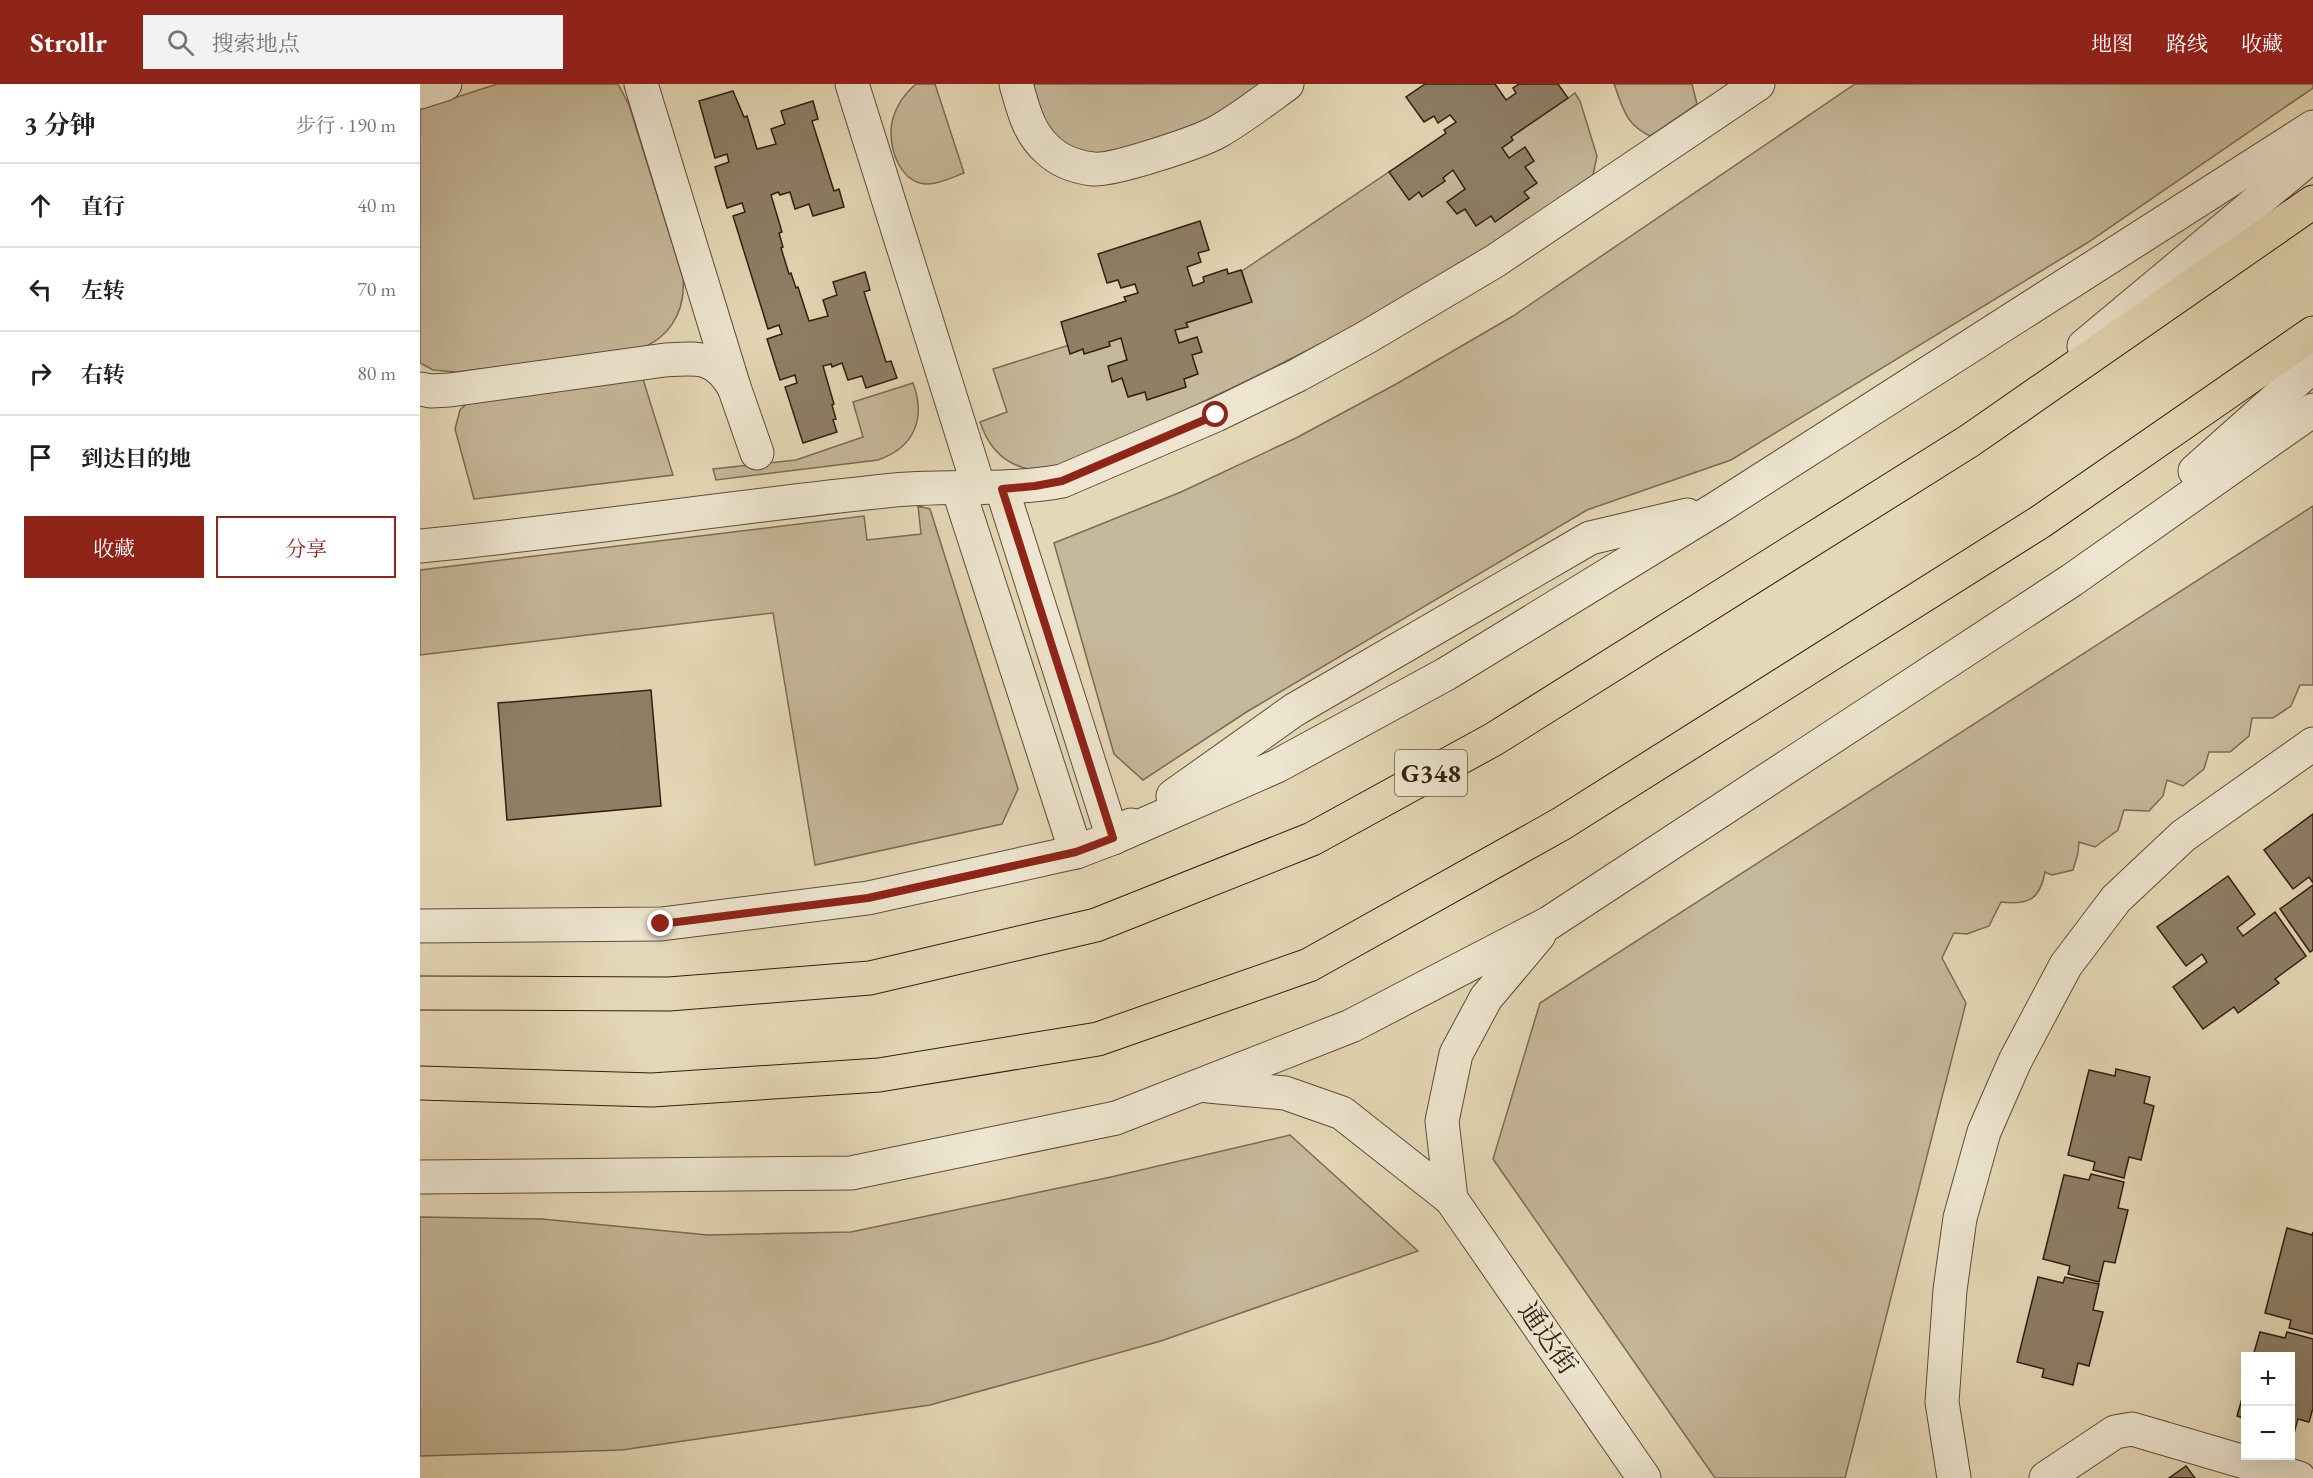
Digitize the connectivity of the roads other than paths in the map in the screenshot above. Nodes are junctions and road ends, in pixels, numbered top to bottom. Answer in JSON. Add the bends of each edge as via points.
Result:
{"nodes":[{"id":1,"x":445,"y":84,"type":"edge"},
{"id":2,"x":641,"y":84,"type":"edge"},
{"id":3,"x":667,"y":84,"type":"edge"},
{"id":4,"x":1016,"y":84,"type":"edge"},
{"id":5,"x":1287,"y":84,"type":"edge"},
{"id":6,"x":1758,"y":84,"type":"edge"},
{"id":7,"x":857,"y":85,"type":"edge"},
{"id":8,"x":420,"y":92,"type":"edge"},
{"id":9,"x":653,"y":125,"type":"junction"},
{"id":10,"x":2313,"y":127,"type":"edge"},
{"id":11,"x":2313,"y":155,"type":"edge"},
{"id":12,"x":2313,"y":202,"type":"edge"},
{"id":13,"x":705,"y":293,"type":"junction"},
{"id":14,"x":2313,"y":333,"type":"edge"},
{"id":15,"x":666,"y":360,"type":"junction"},
{"id":16,"x":2313,"y":366,"type":"edge"},
{"id":17,"x":734,"y":387,"type":"junction"},
{"id":18,"x":420,"y":389,"type":"edge"},
{"id":19,"x":2313,"y":410,"type":"edge"},
{"id":20,"x":1970,"y":441,"type":"junction"},
{"id":21,"x":757,"y":453,"type":"dead end"},
{"id":22,"x":980,"y":488,"type":"junction"},
{"id":23,"x":1717,"y":508,"type":"junction"},
{"id":24,"x":420,"y":546,"type":"edge"},
{"id":25,"x":2072,"y":580,"type":"junction"},
{"id":26,"x":2313,"y":744,"type":"edge"},
{"id":27,"x":1113,"y":838,"type":"junction"},
{"id":28,"x":1076,"y":852,"type":"junction"},
{"id":29,"x":1550,"y":923,"type":"junction"},
{"id":30,"x":420,"y":926,"type":"edge"},
{"id":31,"x":420,"y":993,"type":"edge"},
{"id":32,"x":420,"y":1083,"type":"edge"},
{"id":33,"x":1200,"y":1085,"type":"junction"},
{"id":34,"x":420,"y":1177,"type":"edge"},
{"id":35,"x":1451,"y":1199,"type":"junction"},
{"id":36,"x":1644,"y":1478,"type":"edge"},
{"id":37,"x":1954,"y":1478,"type":"edge"},
{"id":38,"x":2046,"y":1478,"type":"edge"},
{"id":39,"x":2299,"y":1478,"type":"edge"}],
"edges":[{"from":1,"to":8,"type":"street"},
{"from":2,"to":9,"type":"street"},
{"from":3,"to":9,"type":"street","via":[[655,109]]},
{"from":4,"to":5,"type":"street","via":[[1029,125],[1041,142],[1064,161],[1094,169],[1116,166],[1209,137]]},
{"from":6,"to":22,"type":"street","via":[[1480,271],[1298,375],[1079,475],[1035,486]]},
{"from":7,"to":22,"type":"street"},
{"from":9,"to":13,"type":"street"},
{"from":10,"to":23,"type":"street"},
{"from":11,"to":20,"type":"street"},
{"from":12,"to":20,"type":"highway","number":"G348"},
{"from":13,"to":15,"type":"street","via":[[704,317],[696,335]]},
{"from":13,"to":17,"type":"street"},
{"from":14,"to":32,"type":"highway","via":[[2040,522],[1561,824],[1309,965],[1098,1039],[879,1076],[652,1090]]},
{"from":15,"to":17,"type":"street","via":[[708,360],[723,371]]},
{"from":15,"to":18,"type":"street","via":[[450,390]]},
{"from":16,"to":25,"type":"street"},
{"from":17,"to":21,"type":"street"},
{"from":19,"to":25,"type":"street"},
{"from":20,"to":31,"type":"highway","number":"G348","via":[[1494,739],[1312,839],[1096,925],[870,978],[669,994]]},
{"from":22,"to":24,"type":"street","via":[[888,490]]},
{"from":22,"to":27,"type":"street"},
{"from":22,"to":28,"type":"street"},
{"from":23,"to":27,"type":"street","via":[[1426,685],[1277,766]]},
{"from":23,"to":27,"type":"street","via":[[1590,538],[1294,711]]},
{"from":25,"to":29,"type":"street"},
{"from":26,"to":37,"type":"street","via":[[2183,836],[2116,899],[2066,965],[2014,1061],[1984,1132],[1960,1218],[1942,1402]]},
{"from":27,"to":28,"type":"street"},
{"from":28,"to":30,"type":"street","via":[[868,898],[661,924]]},
{"from":29,"to":33,"type":"street","via":[[1351,1026]]},
{"from":29,"to":35,"type":"street","via":[[1486,998],[1456,1054],[1442,1121]]},
{"from":33,"to":34,"type":"street","via":[[1116,1118],[851,1173]]},
{"from":33,"to":35,"type":"street","via":[[1285,1093],[1342,1113]]},
{"from":35,"to":36,"type":"street","name":"通达街"},
{"from":38,"to":39,"type":"street","via":[[2115,1432],[2132,1429]]}]}
